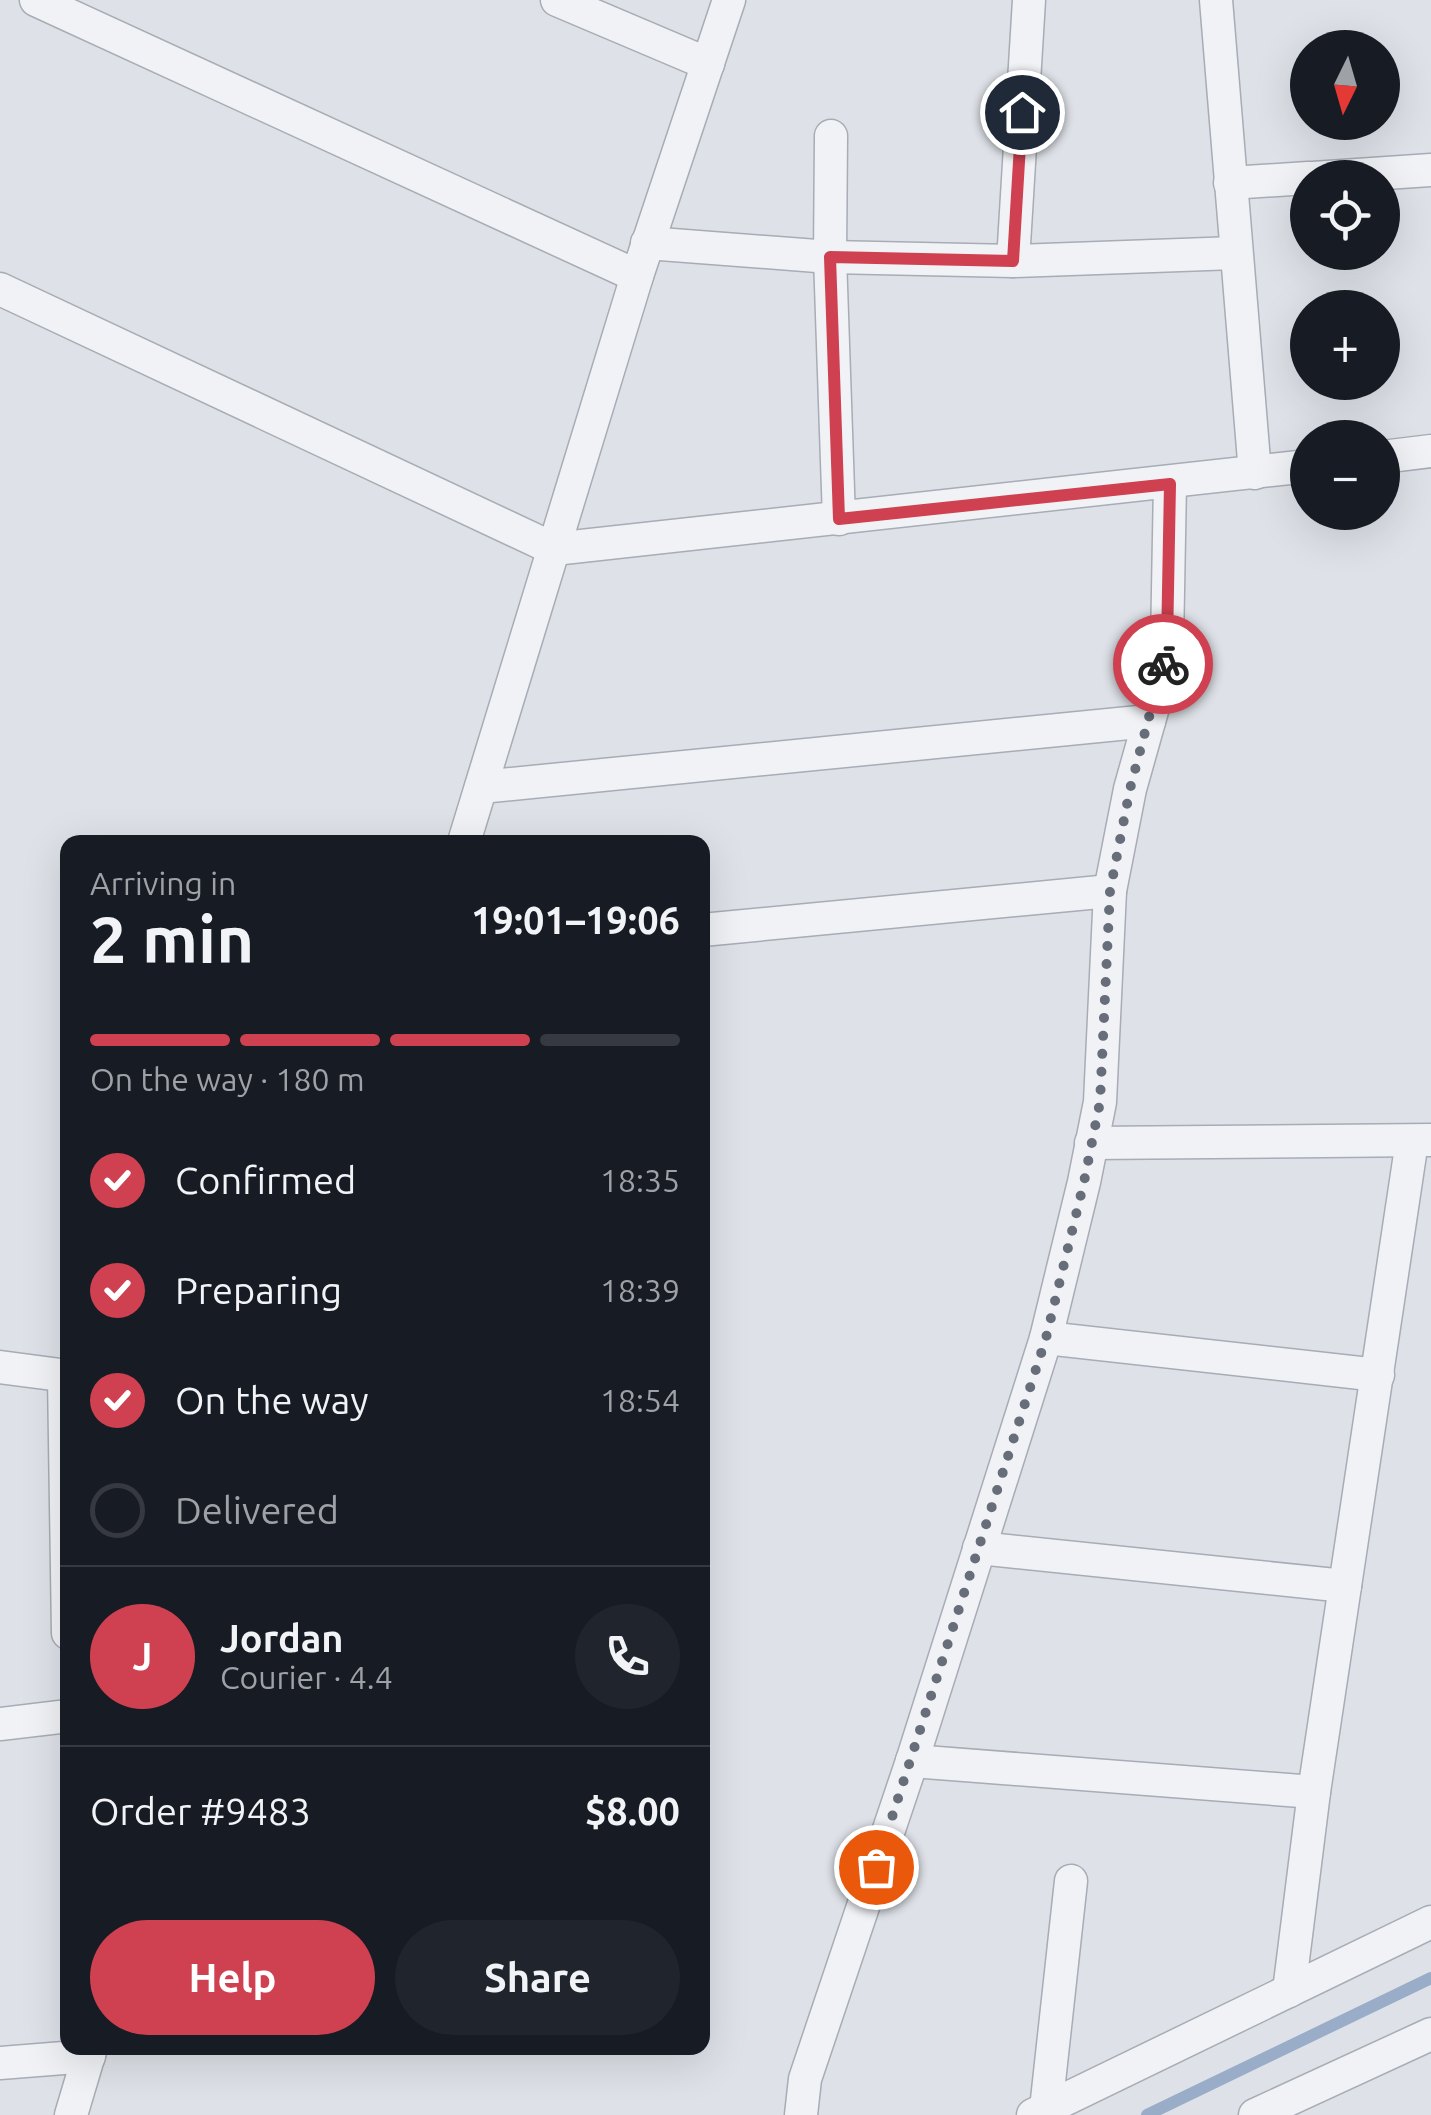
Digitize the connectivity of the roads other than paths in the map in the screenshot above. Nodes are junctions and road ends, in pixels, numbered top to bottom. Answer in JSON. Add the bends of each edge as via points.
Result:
{"nodes":[{"id":1,"x":36,"y":0,"type":"edge"},
{"id":2,"x":557,"y":0,"type":"edge"},
{"id":3,"x":729,"y":0,"type":"edge"},
{"id":4,"x":1030,"y":0,"type":"edge"},
{"id":5,"x":1216,"y":0,"type":"edge"},
{"id":6,"x":708,"y":64,"type":"junction"},
{"id":7,"x":831,"y":136,"type":"dead end"},
{"id":8,"x":1431,"y":170,"type":"edge"},
{"id":9,"x":1400,"y":172,"type":"edge"},
{"id":10,"x":1290,"y":179,"type":"edge"},
{"id":11,"x":1230,"y":183,"type":"junction"},
{"id":12,"x":648,"y":243,"type":"junction"},
{"id":13,"x":1235,"y":253,"type":"junction"},
{"id":14,"x":830,"y":257,"type":"junction"},
{"id":15,"x":1013,"y":261,"type":"junction"},
{"id":16,"x":636,"y":276,"type":"junction"},
{"id":17,"x":0,"y":289,"type":"edge"},
{"id":18,"x":1431,"y":450,"type":"edge"},
{"id":19,"x":1400,"y":454,"type":"edge"},
{"id":20,"x":1290,"y":468,"type":"edge"},
{"id":21,"x":1255,"y":473,"type":"junction"},
{"id":22,"x":1170,"y":484,"type":"junction"},
{"id":23,"x":839,"y":519,"type":"junction"},
{"id":24,"x":554,"y":549,"type":"junction"},
{"id":25,"x":1149,"y":722,"type":"junction"},
{"id":26,"x":481,"y":787,"type":"junction"},
{"id":27,"x":466,"y":835,"type":"edge"},
{"id":28,"x":1110,"y":891,"type":"junction"},
{"id":29,"x":710,"y":929,"type":"edge"},
{"id":30,"x":1421,"y":1140,"type":"edge"},
{"id":31,"x":1091,"y":1142,"type":"junction"},
{"id":32,"x":1046,"y":1338,"type":"junction"},
{"id":33,"x":0,"y":1366,"type":"edge"},
{"id":34,"x":60,"y":1375,"type":"edge"},
{"id":35,"x":1378,"y":1375,"type":"junction"},
{"id":36,"x":979,"y":1548,"type":"junction"},
{"id":37,"x":1345,"y":1586,"type":"junction"},
{"id":38,"x":60,"y":1717,"type":"edge"},
{"id":39,"x":0,"y":1724,"type":"edge"},
{"id":40,"x":912,"y":1761,"type":"junction"},
{"id":41,"x":1314,"y":1792,"type":"junction"},
{"id":42,"x":1071,"y":1881,"type":"dead end"},
{"id":43,"x":1431,"y":1922,"type":"edge"},
{"id":44,"x":1288,"y":1992,"type":"junction"},
{"id":45,"x":1431,"y":2034,"type":"edge"},
{"id":46,"x":65,"y":2055,"type":"edge"},
{"id":47,"x":89,"y":2055,"type":"edge"},
{"id":48,"x":0,"y":2063,"type":"edge"},
{"id":49,"x":1040,"y":2112,"type":"edge"},
{"id":50,"x":71,"y":2115,"type":"edge"},
{"id":51,"x":801,"y":2115,"type":"edge"},
{"id":52,"x":1256,"y":2115,"type":"edge"}],
"edges":[{"from":1,"to":16,"type":"street"},
{"from":2,"to":6,"type":"street"},
{"from":3,"to":6,"type":"street"},
{"from":4,"to":15,"type":"street"},
{"from":5,"to":11,"type":"street"},
{"from":6,"to":12,"type":"street"},
{"from":7,"to":14,"type":"street"},
{"from":8,"to":9,"type":"street"},
{"from":10,"to":11,"type":"street"},
{"from":11,"to":13,"type":"street"},
{"from":12,"to":14,"type":"street"},
{"from":12,"to":16,"type":"street"},
{"from":13,"to":15,"type":"street"},
{"from":13,"to":21,"type":"street"},
{"from":14,"to":15,"type":"street"},
{"from":14,"to":23,"type":"street"},
{"from":16,"to":24,"type":"street"},
{"from":17,"to":24,"type":"street"},
{"from":18,"to":19,"type":"street"},
{"from":20,"to":21,"type":"street"},
{"from":21,"to":22,"type":"street"},
{"from":22,"to":23,"type":"street"},
{"from":22,"to":25,"type":"street","via":[[1167,644]]},
{"from":23,"to":24,"type":"street"},
{"from":24,"to":26,"type":"street"},
{"from":25,"to":26,"type":"street"},
{"from":25,"to":28,"type":"street"},
{"from":26,"to":27,"type":"street"},
{"from":28,"to":29,"type":"street"},
{"from":28,"to":31,"type":"street","via":[[1100,1102]]},
{"from":30,"to":31,"type":"street"},
{"from":30,"to":35,"type":"street"},
{"from":31,"to":32,"type":"street"},
{"from":32,"to":35,"type":"street"},
{"from":32,"to":36,"type":"street"},
{"from":33,"to":34,"type":"street"},
{"from":35,"to":37,"type":"street"},
{"from":36,"to":37,"type":"street"},
{"from":36,"to":40,"type":"street"},
{"from":37,"to":41,"type":"street"},
{"from":38,"to":39,"type":"street"},
{"from":40,"to":41,"type":"street"},
{"from":40,"to":51,"type":"street","via":[[805,2079]]},
{"from":41,"to":44,"type":"street"},
{"from":42,"to":49,"type":"street"},
{"from":43,"to":44,"type":"street"},
{"from":44,"to":49,"type":"street"},
{"from":45,"to":52,"type":"street"},
{"from":46,"to":48,"type":"street"},
{"from":47,"to":50,"type":"street"}]}
